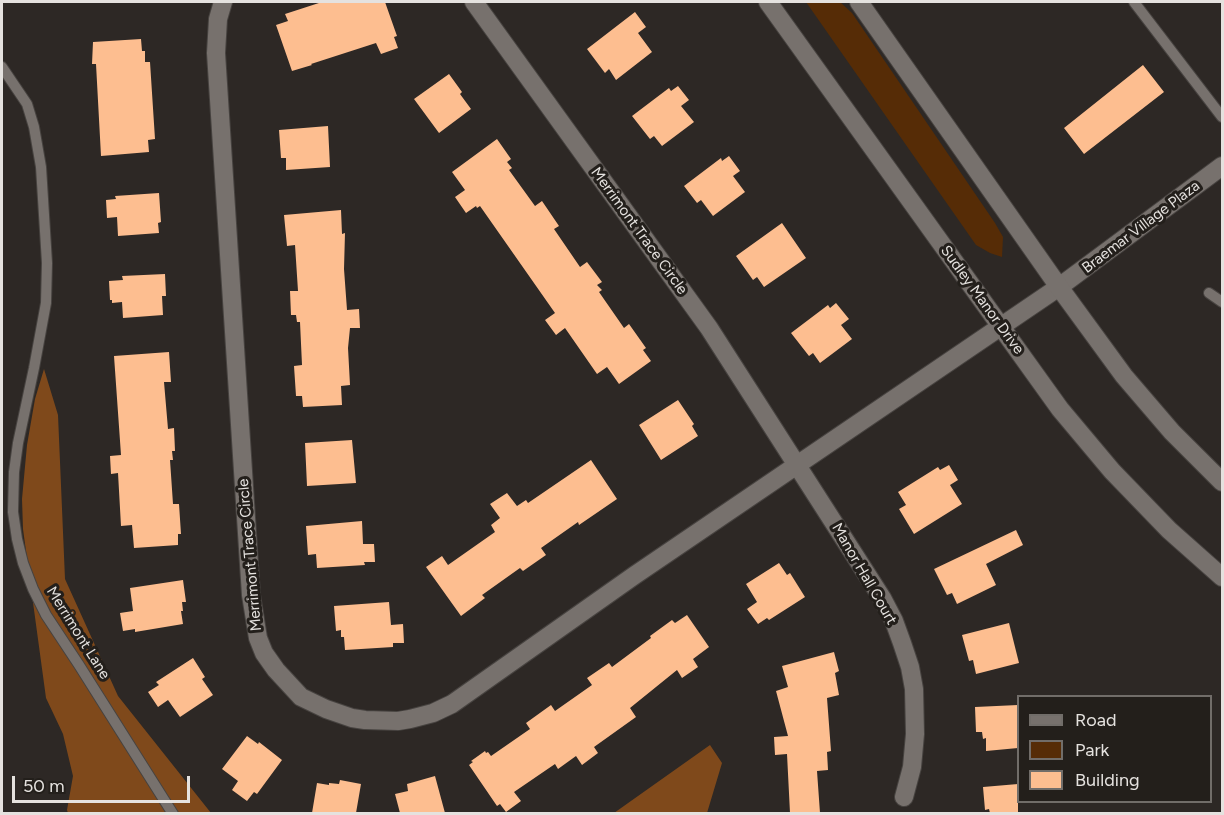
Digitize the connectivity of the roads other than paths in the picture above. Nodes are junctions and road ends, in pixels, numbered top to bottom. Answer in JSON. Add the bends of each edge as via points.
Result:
{"nodes":[{"id":1,"x":223,"y":2,"type":"edge"},
{"id":2,"x":474,"y":2,"type":"edge"},
{"id":3,"x":768,"y":2,"type":"edge"},
{"id":4,"x":1134,"y":2,"type":"edge"},
{"id":5,"x":861,"y":3,"type":"edge"},
{"id":6,"x":2,"y":67,"type":"edge"},
{"id":7,"x":1222,"y":117,"type":"edge"},
{"id":8,"x":1222,"y":166,"type":"edge"},
{"id":9,"x":1059,"y":287,"type":"junction"},
{"id":10,"x":1209,"y":293,"type":"dead end"},
{"id":11,"x":1222,"y":302,"type":"edge"},
{"id":12,"x":1001,"y":327,"type":"junction"},
{"id":13,"x":798,"y":465,"type":"junction"},
{"id":14,"x":1222,"y":482,"type":"edge"},
{"id":15,"x":1222,"y":577,"type":"edge"},
{"id":16,"x":904,"y":797,"type":"dead end"},
{"id":17,"x":173,"y":813,"type":"edge"}],
"edges":[{"from":1,"to":13,"type":"street","name":"Merrimont Trace Circle","via":[[216,53],[251,595],[264,653],[301,697],[326,710],[365,720],[398,721],[433,713],[452,704]]},
{"from":2,"to":13,"type":"street","name":"Merrimont Trace Circle","via":[[709,328]]},
{"from":3,"to":12,"type":"street","name":"Sudley Manor Drive"},
{"from":4,"to":7,"type":"lane"},
{"from":5,"to":9,"type":"street"},
{"from":6,"to":17,"type":"lane","name":"Merrimont Lane","via":[[27,104],[34,127],[47,263],[46,303],[14,472],[17,539],[46,615]]},
{"from":8,"to":9,"type":"street","name":"Braemar Village Plaza"},
{"from":9,"to":12,"type":"street","name":"Merrimont Trace Circle"},
{"from":9,"to":14,"type":"street","via":[[1124,376]]},
{"from":10,"to":11,"type":"lane"},
{"from":12,"to":13,"type":"street","name":"Merrimont Trace Circle"},
{"from":12,"to":15,"type":"street","name":"Sudley Manor Drive","via":[[1060,409],[1112,471]]},
{"from":13,"to":16,"type":"street","name":"Manor Hall Court","via":[[882,598],[910,667],[915,734]]}]}
